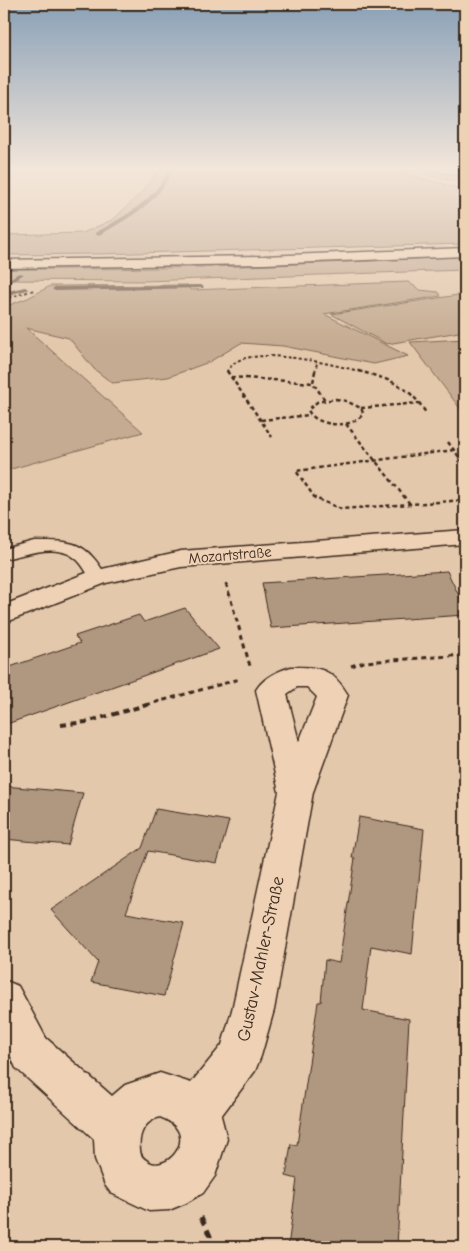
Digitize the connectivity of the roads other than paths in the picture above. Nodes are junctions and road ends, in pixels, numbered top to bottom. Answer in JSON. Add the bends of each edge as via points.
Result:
{"nodes":[{"id":1,"x":465,"y":252,"type":"edge"},
{"id":2,"x":4,"y":264,"type":"edge"},
{"id":3,"x":465,"y":536,"type":"edge"},
{"id":4,"x":4,"y":554,"type":"edge"},
{"id":5,"x":98,"y":577,"type":"junction"},
{"id":6,"x":4,"y":615,"type":"edge"},
{"id":7,"x":296,"y":792,"type":"junction"},
{"id":8,"x":4,"y":999,"type":"edge"},
{"id":9,"x":196,"y":1112,"type":"junction"},
{"id":10,"x":118,"y":1131,"type":"junction"}],
"edges":[{"from":1,"to":2,"type":"main road","via":[[264,260]]},
{"from":3,"to":5,"type":"main road","name":"Mozartstraße","via":[[181,559]]},
{"from":4,"to":5,"type":"lane","via":[[34,546],[65,546],[87,559]]},
{"from":5,"to":6,"type":"main road","name":"Mozartstraße"},
{"from":7,"to":7,"type":"main road","name":"Gustav-Mahler-Straße","via":[[333,694],[315,677],[291,677],[262,683]]},
{"from":7,"to":9,"type":"main road","name":"Gustav-Mahler-Straße","via":[[253,1010],[240,1056]]},
{"from":8,"to":10,"type":"main road","via":[[32,1052]]},
{"from":9,"to":10,"type":"main road","via":[[174,1097],[146,1098],[124,1117]]},
{"from":9,"to":10,"type":"main road","via":[[202,1125],[202,1154],[184,1179],[170,1186],[147,1186],[127,1175],[118,1161]]}]}
